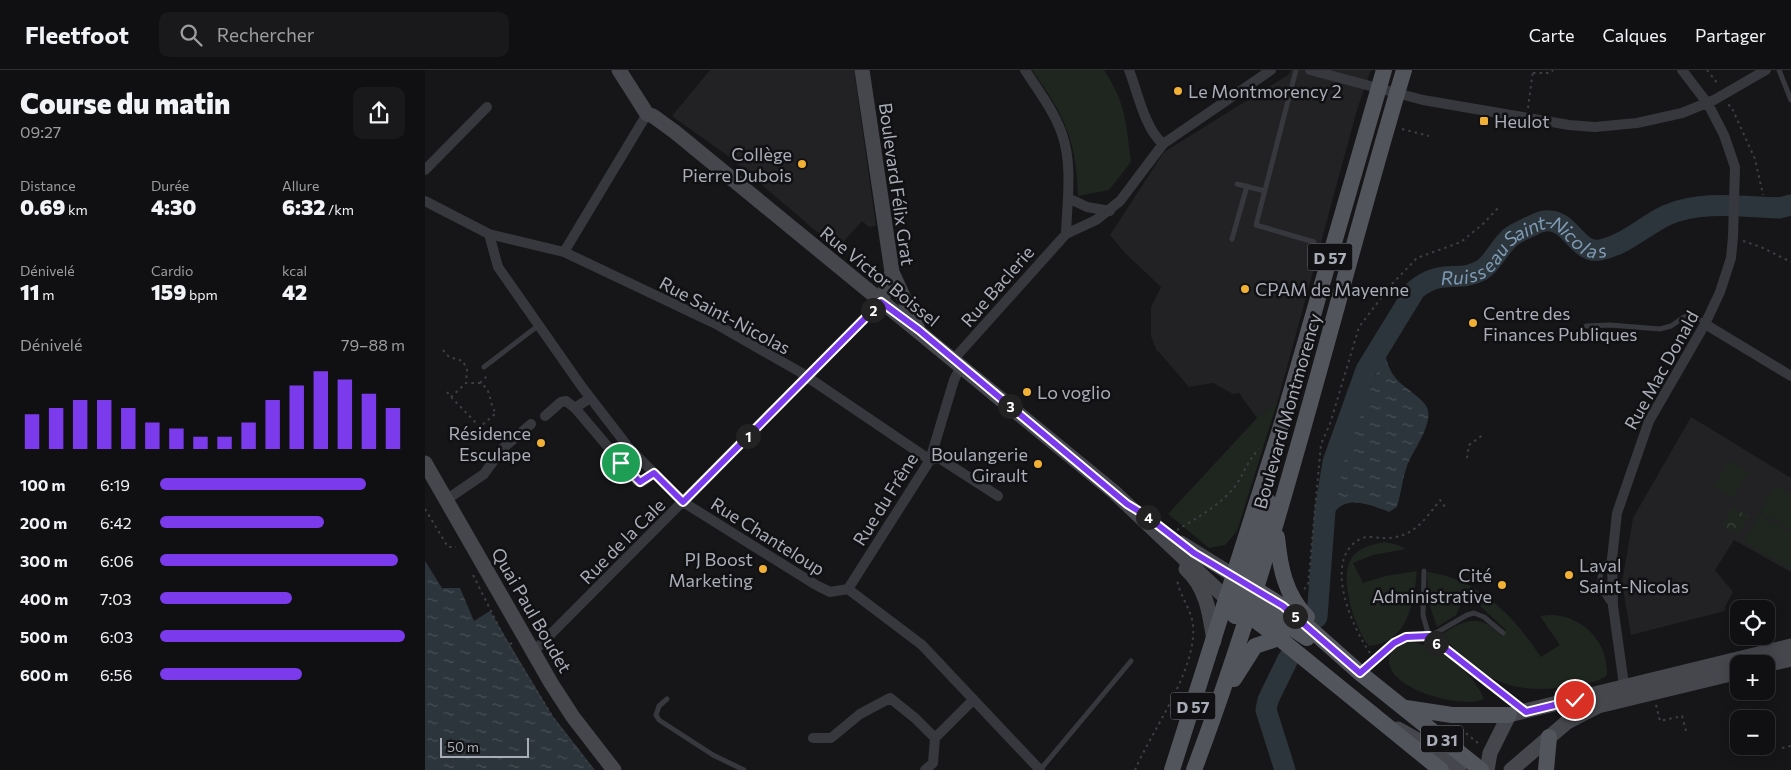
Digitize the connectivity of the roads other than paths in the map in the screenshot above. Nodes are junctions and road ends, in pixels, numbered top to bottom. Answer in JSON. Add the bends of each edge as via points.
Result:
{"nodes":[{"id":1,"x":619,"y":70,"type":"edge"},
{"id":2,"x":862,"y":70,"type":"edge"},
{"id":3,"x":1025,"y":70,"type":"edge"},
{"id":4,"x":1129,"y":70,"type":"edge"},
{"id":5,"x":1271,"y":70,"type":"edge"},
{"id":6,"x":1296,"y":70,"type":"edge"},
{"id":7,"x":1310,"y":70,"type":"edge"},
{"id":8,"x":1384,"y":70,"type":"edge"},
{"id":9,"x":1404,"y":70,"type":"edge"},
{"id":10,"x":1682,"y":70,"type":"edge"},
{"id":11,"x":1766,"y":70,"type":"edge"},
{"id":12,"x":1779,"y":70,"type":"edge"},
{"id":13,"x":1378,"y":89,"type":"junction"},
{"id":14,"x":1397,"y":94,"type":"junction"},
{"id":15,"x":1791,"y":100,"type":"edge"},
{"id":16,"x":1712,"y":101,"type":"junction"},
{"id":17,"x":487,"y":107,"type":"dead end"},
{"id":18,"x":647,"y":114,"type":"junction"},
{"id":19,"x":1163,"y":144,"type":"junction"},
{"id":20,"x":425,"y":170,"type":"edge"},
{"id":21,"x":1237,"y":184,"type":"dead end"},
{"id":22,"x":1247,"y":186,"type":"junction"},
{"id":23,"x":1265,"y":191,"type":"junction"},
{"id":24,"x":1068,"y":198,"type":"junction"},
{"id":25,"x":425,"y":201,"type":"edge"},
{"id":26,"x":1079,"y":205,"type":"junction"},
{"id":27,"x":1110,"y":211,"type":"junction"},
{"id":28,"x":1080,"y":227,"type":"junction"},
{"id":29,"x":489,"y":234,"type":"junction"},
{"id":30,"x":1066,"y":234,"type":"junction"},
{"id":31,"x":1232,"y":239,"type":"dead end"},
{"id":32,"x":1314,"y":242,"type":"dead end"},
{"id":33,"x":564,"y":252,"type":"junction"},
{"id":34,"x":892,"y":272,"type":"junction"},
{"id":35,"x":881,"y":302,"type":"junction"},
{"id":36,"x":539,"y":324,"type":"junction"},
{"id":37,"x":1705,"y":324,"type":"junction"},
{"id":38,"x":1586,"y":326,"type":"dead end"},
{"id":39,"x":919,"y":330,"type":"junction"},
{"id":40,"x":957,"y":363,"type":"junction"},
{"id":41,"x":484,"y":367,"type":"dead end"},
{"id":42,"x":1791,"y":376,"type":"edge"},
{"id":43,"x":806,"y":377,"type":"junction"},
{"id":44,"x":590,"y":398,"type":"junction"},
{"id":45,"x":575,"y":408,"type":"junction"},
{"id":46,"x":545,"y":416,"type":"dead end"},
{"id":47,"x":531,"y":424,"type":"dead end"},
{"id":48,"x":619,"y":435,"type":"junction"},
{"id":49,"x":607,"y":446,"type":"junction"},
{"id":50,"x":930,"y":460,"type":"junction"},
{"id":51,"x":425,"y":463,"type":"edge"},
{"id":52,"x":654,"y":473,"type":"junction"},
{"id":53,"x":999,"y":496,"type":"dead end"},
{"id":54,"x":447,"y":500,"type":"junction"},
{"id":55,"x":683,"y":502,"type":"junction"},
{"id":56,"x":1127,"y":504,"type":"junction"},
{"id":57,"x":1276,"y":527,"type":"junction"},
{"id":58,"x":1424,"y":571,"type":"dead end"},
{"id":59,"x":848,"y":589,"type":"junction"},
{"id":60,"x":1242,"y":596,"type":"junction"},
{"id":61,"x":1503,"y":633,"type":"dead end"},
{"id":62,"x":1429,"y":636,"type":"junction"},
{"id":63,"x":1279,"y":638,"type":"junction"},
{"id":64,"x":1214,"y":642,"type":"junction"},
{"id":65,"x":1791,"y":646,"type":"edge"},
{"id":66,"x":533,"y":652,"type":"junction"},
{"id":67,"x":1791,"y":659,"type":"edge"},
{"id":68,"x":1131,"y":661,"type":"dead end"},
{"id":69,"x":1775,"y":663,"type":"edge"},
{"id":70,"x":1360,"y":673,"type":"junction"},
{"id":71,"x":1730,"y":674,"type":"edge"},
{"id":72,"x":1625,"y":693,"type":"junction"},
{"id":73,"x":667,"y":699,"type":"dead end"},
{"id":74,"x":973,"y":700,"type":"junction"},
{"id":75,"x":1404,"y":707,"type":"junction"},
{"id":76,"x":1217,"y":709,"type":"junction"},
{"id":77,"x":1526,"y":712,"type":"junction"},
{"id":78,"x":1373,"y":714,"type":"junction"},
{"id":79,"x":1509,"y":716,"type":"junction"},
{"id":80,"x":1549,"y":737,"type":"junction"},
{"id":81,"x":813,"y":738,"type":"dead end"},
{"id":82,"x":935,"y":738,"type":"junction"},
{"id":83,"x":614,"y":770,"type":"edge"},
{"id":84,"x":744,"y":770,"type":"edge"},
{"id":85,"x":925,"y":770,"type":"edge"},
{"id":86,"x":1040,"y":770,"type":"edge"},
{"id":87,"x":1172,"y":770,"type":"edge"},
{"id":88,"x":1194,"y":770,"type":"edge"},
{"id":89,"x":1441,"y":770,"type":"edge"},
{"id":90,"x":1459,"y":770,"type":"edge"},
{"id":91,"x":1481,"y":770,"type":"edge"},
{"id":92,"x":1487,"y":770,"type":"edge"},
{"id":93,"x":1511,"y":770,"type":"edge"},
{"id":94,"x":1546,"y":770,"type":"edge"}],
"edges":[{"from":1,"to":18,"type":"street","name":"Rue Victor Boissel"},
{"from":2,"to":34,"type":"street","name":"Boulevard Félix Grat"},
{"from":3,"to":24,"type":"street","via":[[1062,134],[1068,165]]},
{"from":4,"to":19,"type":"street","via":[[1151,126]]},
{"from":5,"to":19,"type":"street"},
{"from":6,"to":23,"type":"lane"},
{"from":7,"to":13,"type":"street"},
{"from":8,"to":13,"type":"main road","name":"Boulevard Montmorency","number":"D 57"},
{"from":9,"to":14,"type":"main road","name":"Boulevard Montmorency","number":"D 57"},
{"from":10,"to":16,"type":"street","name":"Rue Mac Donald"},
{"from":11,"to":16,"type":"street"},
{"from":12,"to":15,"type":"lane"},
{"from":13,"to":14,"type":"street"},
{"from":13,"to":60,"type":"main road","name":"Boulevard Montmorency","number":"D 57","via":[[1265,475]]},
{"from":14,"to":16,"type":"street","via":[[1595,127],[1637,123],[1682,113]]},
{"from":14,"to":57,"type":"main road","name":"Boulevard Montmorency","number":"D 57"},
{"from":16,"to":37,"type":"street","name":"Rue Mac Donald","via":[[1735,167],[1735,215],[1731,258]]},
{"from":17,"to":20,"type":"street"},
{"from":18,"to":33,"type":"street"},
{"from":18,"to":35,"type":"street","name":"Rue Victor Boissel","via":[[675,132]]},
{"from":19,"to":27,"type":"street"},
{"from":21,"to":22,"type":"lane"},
{"from":22,"to":23,"type":"lane"},
{"from":22,"to":31,"type":"lane"},
{"from":23,"to":32,"type":"lane","via":[[1256,225]]},
{"from":24,"to":26,"type":"street"},
{"from":24,"to":30,"type":"street"},
{"from":25,"to":29,"type":"street","name":"Rue Saint-Nicolas"},
{"from":26,"to":27,"type":"street"},
{"from":26,"to":28,"type":"street"},
{"from":27,"to":28,"type":"street","name":"Rue Baclerie"},
{"from":28,"to":30,"type":"street","name":"Rue Baclerie"},
{"from":29,"to":33,"type":"street","name":"Rue Saint-Nicolas"},
{"from":29,"to":36,"type":"street","name":"Rue Chanteloup","via":[[497,267]]},
{"from":30,"to":40,"type":"street","name":"Rue Baclerie"},
{"from":33,"to":43,"type":"street","name":"Rue Saint-Nicolas","via":[[716,324]]},
{"from":34,"to":35,"type":"street","name":"Boulevard Félix Grat"},
{"from":34,"to":39,"type":"street"},
{"from":35,"to":39,"type":"street","name":"Rue Victor Boissel"},
{"from":35,"to":43,"type":"street","name":"Rue de la Cale"},
{"from":36,"to":41,"type":"lane"},
{"from":36,"to":44,"type":"street","name":"Rue Chanteloup"},
{"from":37,"to":38,"type":"lane","via":[[1695,315],[1660,329]]},
{"from":37,"to":42,"type":"street"},
{"from":37,"to":72,"type":"street","name":"Rue Mac Donald","via":[[1649,421],[1617,513],[1612,559],[1613,606]]},
{"from":39,"to":40,"type":"street","name":"Rue Victor Boissel"},
{"from":40,"to":50,"type":"street","name":"Rue du Frêne"},
{"from":40,"to":56,"type":"street","name":"Rue Victor Boissel"},
{"from":43,"to":50,"type":"street","name":"Rue Saint-Nicolas"},
{"from":43,"to":55,"type":"street","name":"Rue de la Cale"},
{"from":44,"to":45,"type":"street"},
{"from":44,"to":48,"type":"street","name":"Rue Chanteloup"},
{"from":45,"to":46,"type":"street","via":[[566,401],[561,402]]},
{"from":45,"to":49,"type":"street"},
{"from":47,"to":54,"type":"street","via":[[502,449],[484,474]]},
{"from":48,"to":49,"type":"street"},
{"from":48,"to":52,"type":"street","name":"Rue Chanteloup"},
{"from":49,"to":52,"type":"street","via":[[637,481],[642,482]]},
{"from":50,"to":53,"type":"street","name":"Rue Saint-Nicolas","via":[[939,458]]},
{"from":50,"to":59,"type":"street","name":"Rue du Frêne"},
{"from":51,"to":54,"type":"street","name":"Quai Paul Boudet"},
{"from":52,"to":55,"type":"street","name":"Rue Chanteloup"},
{"from":54,"to":66,"type":"street","name":"Quai Paul Boudet"},
{"from":55,"to":59,"type":"street","name":"Rue Chanteloup","via":[[816,585],[830,592]]},
{"from":55,"to":66,"type":"street","name":"Rue de la Cale"},
{"from":56,"to":60,"type":"street","name":"Rue Victor Boissel"},
{"from":56,"to":60,"type":"street","name":"Rue Victor Boissel","via":[[1194,553]]},
{"from":56,"to":64,"type":"street","via":[[1137,524],[1193,574],[1207,601]]},
{"from":57,"to":60,"type":"main road","name":"Boulevard Montmorency","number":"D 57"},
{"from":57,"to":70,"type":"main road","via":[[1279,560],[1291,596],[1301,612]]},
{"from":58,"to":62,"type":"lane","via":[[1423,615]]},
{"from":59,"to":74,"type":"street","via":[[922,645]]},
{"from":60,"to":63,"type":"main road"},
{"from":60,"to":64,"type":"main road","number":"D 57"},
{"from":60,"to":70,"type":"main road"},
{"from":60,"to":76,"type":"main road","via":[[1230,631]]},
{"from":61,"to":62,"type":"lane","via":[[1474,613]]},
{"from":62,"to":70,"type":"lane","via":[[1406,637]]},
{"from":62,"to":77,"type":"lane"},
{"from":63,"to":76,"type":"main road","via":[[1251,650]]},
{"from":63,"to":78,"type":"main road","number":"D 31"},
{"from":64,"to":87,"type":"main road","number":"D 57"},
{"from":65,"to":72,"type":"street"},
{"from":66,"to":83,"type":"street","name":"Quai Paul Boudet","via":[[573,717]]},
{"from":67,"to":69,"type":"street"},
{"from":68,"to":86,"type":"lane"},
{"from":70,"to":75,"type":"main road","number":"D 31"},
{"from":71,"to":72,"type":"street"},
{"from":72,"to":77,"type":"street"},
{"from":72,"to":80,"type":"street","via":[[1567,722]]},
{"from":73,"to":84,"type":"lane","via":[[659,706],[656,715],[659,720],[713,755]]},
{"from":74,"to":82,"type":"street"},
{"from":74,"to":86,"type":"street"},
{"from":75,"to":79,"type":"main road","via":[[1452,715]]},
{"from":75,"to":91,"type":"main road","number":"D 31"},
{"from":76,"to":88,"type":"main road","number":"D 57"},
{"from":77,"to":79,"type":"street"},
{"from":78,"to":89,"type":"main road","number":"D 31"},
{"from":78,"to":90,"type":"street","via":[[1423,743]]},
{"from":79,"to":92,"type":"street","via":[[1490,752]]},
{"from":80,"to":93,"type":"street"},
{"from":80,"to":94,"type":"main road"},
{"from":81,"to":82,"type":"street","via":[[831,738],[860,714],[890,698]]},
{"from":82,"to":85,"type":"street","via":[[933,763]]}]}
